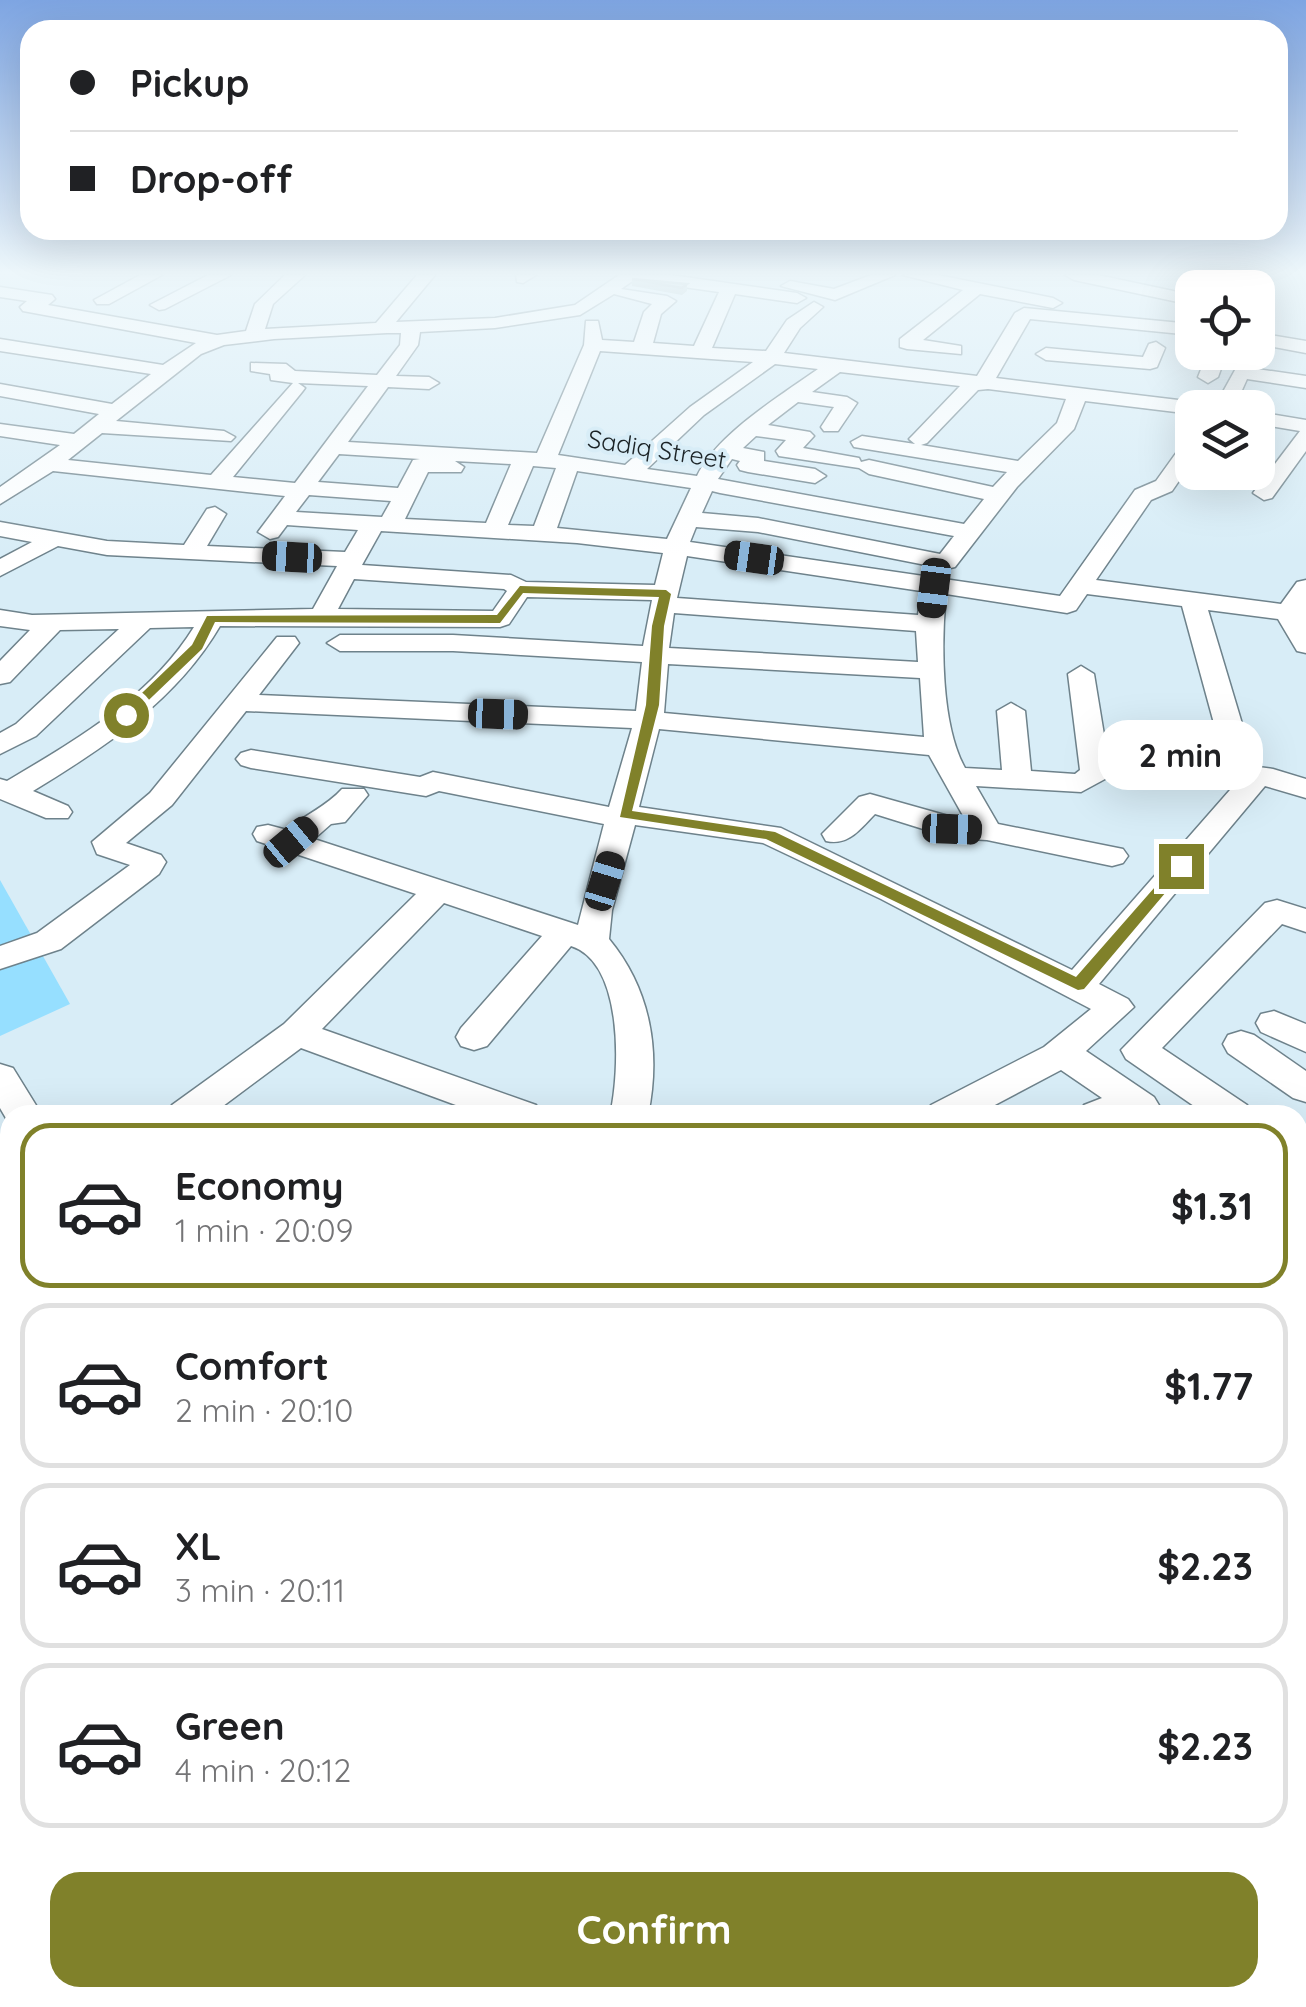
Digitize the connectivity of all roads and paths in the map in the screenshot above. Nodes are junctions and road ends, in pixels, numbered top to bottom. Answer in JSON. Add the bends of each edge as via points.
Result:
{"nodes":[{"id":1,"x":151,"y":369,"type":"edge"},
{"id":2,"x":169,"y":369,"type":"edge"},
{"id":3,"x":276,"y":369,"type":"edge"},
{"id":4,"x":392,"y":369,"type":"edge"},
{"id":5,"x":580,"y":369,"type":"edge"},
{"id":6,"x":756,"y":369,"type":"edge"},
{"id":7,"x":819,"y":369,"type":"edge"},
{"id":8,"x":901,"y":369,"type":"edge"},
{"id":9,"x":989,"y":369,"type":"edge"},
{"id":10,"x":1043,"y":369,"type":"edge"},
{"id":11,"x":1211,"y":370,"type":"edge"},
{"id":12,"x":1246,"y":370,"type":"edge"},
{"id":13,"x":166,"y":371,"type":"junction"},
{"id":14,"x":1208,"y":377,"type":"dead end"},
{"id":15,"x":1238,"y":378,"type":"dead end"},
{"id":16,"x":382,"y":382,"type":"junction"},
{"id":17,"x":1306,"y":382,"type":"edge"},
{"id":18,"x":429,"y":383,"type":"dead end"},
{"id":19,"x":978,"y":385,"type":"junction"},
{"id":20,"x":295,"y":388,"type":"dead end"},
{"id":21,"x":0,"y":390,"type":"edge"},
{"id":22,"x":1232,"y":390,"type":"edge"},
{"id":23,"x":1034,"y":391,"type":"junction"},
{"id":24,"x":1077,"y":395,"type":"junction"},
{"id":25,"x":795,"y":396,"type":"junction"},
{"id":26,"x":1175,"y":406,"type":"edge"},
{"id":27,"x":116,"y":411,"type":"junction"},
{"id":28,"x":1275,"y":421,"type":"edge"},
{"id":29,"x":98,"y":426,"type":"junction"},
{"id":30,"x":1306,"y":426,"type":"edge"},
{"id":31,"x":831,"y":427,"type":"dead end"},
{"id":32,"x":0,"y":430,"type":"edge"},
{"id":33,"x":751,"y":430,"type":"junction"},
{"id":34,"x":1306,"y":436,"type":"edge"},
{"id":35,"x":224,"y":438,"type":"dead end"},
{"id":36,"x":920,"y":438,"type":"dead end"},
{"id":37,"x":78,"y":441,"type":"junction"},
{"id":38,"x":0,"y":442,"type":"edge"},
{"id":39,"x":862,"y":442,"type":"dead end"},
{"id":40,"x":160,"y":444,"type":"dead end"},
{"id":41,"x":333,"y":447,"type":"junction"},
{"id":42,"x":726,"y":452,"type":"junction"},
{"id":43,"x":535,"y":459,"type":"junction"},
{"id":44,"x":569,"y":463,"type":"junction"},
{"id":45,"x":44,"y":468,"type":"junction"},
{"id":46,"x":1023,"y":468,"type":"junction"},
{"id":47,"x":478,"y":469,"type":"dead end"},
{"id":48,"x":853,"y":470,"type":"junction"},
{"id":49,"x":1175,"y":471,"type":"edge"},
{"id":50,"x":126,"y":472,"type":"junction"},
{"id":51,"x":631,"y":472,"type":"junction"},
{"id":52,"x":217,"y":482,"type":"junction"},
{"id":53,"x":704,"y":484,"type":"junction"},
{"id":54,"x":300,"y":490,"type":"junction"},
{"id":55,"x":1264,"y":492,"type":"dead end"},
{"id":56,"x":999,"y":494,"type":"junction"},
{"id":57,"x":406,"y":495,"type":"junction"},
{"id":58,"x":0,"y":497,"type":"edge"},
{"id":59,"x":215,"y":514,"type":"dead end"},
{"id":60,"x":688,"y":519,"type":"junction"},
{"id":61,"x":382,"y":524,"type":"junction"},
{"id":62,"x":0,"y":529,"type":"edge"},
{"id":63,"x":494,"y":531,"type":"junction"},
{"id":64,"x":970,"y":532,"type":"junction"},
{"id":65,"x":543,"y":534,"type":"junction"},
{"id":66,"x":54,"y":538,"type":"junction"},
{"id":67,"x":676,"y":547,"type":"junction"},
{"id":68,"x":192,"y":552,"type":"junction"},
{"id":69,"x":349,"y":566,"type":"junction"},
{"id":70,"x":0,"y":569,"type":"edge"},
{"id":71,"x":1082,"y":586,"type":"junction"},
{"id":72,"x":1306,"y":587,"type":"edge"},
{"id":73,"x":934,"y":588,"type":"junction"},
{"id":74,"x":520,"y":589,"type":"junction"},
{"id":75,"x":664,"y":599,"type":"junction"},
{"id":76,"x":1193,"y":600,"type":"junction"},
{"id":77,"x":1296,"y":614,"type":"edge"},
{"id":78,"x":321,"y":616,"type":"junction"},
{"id":79,"x":0,"y":618,"type":"edge"},
{"id":80,"x":211,"y":619,"type":"junction"},
{"id":81,"x":143,"y":620,"type":"junction"},
{"id":82,"x":53,"y":622,"type":"junction"},
{"id":83,"x":930,"y":624,"type":"junction"},
{"id":84,"x":286,"y":643,"type":"dead end"},
{"id":85,"x":340,"y":643,"type":"dead end"},
{"id":86,"x":1306,"y":645,"type":"edge"},
{"id":87,"x":656,"y":654,"type":"junction"},
{"id":88,"x":932,"y":671,"type":"junction"},
{"id":89,"x":1081,"y":674,"type":"dead end"},
{"id":90,"x":0,"y":676,"type":"edge"},
{"id":91,"x":240,"y":702,"type":"junction"},
{"id":92,"x":1011,"y":712,"type":"dead end"},
{"id":93,"x":648,"y":720,"type":"junction"},
{"id":94,"x":1229,"y":727,"type":"dead end"},
{"id":95,"x":0,"y":746,"type":"edge"},
{"id":96,"x":939,"y":747,"type":"junction"},
{"id":97,"x":1092,"y":754,"type":"junction"},
{"id":98,"x":251,"y":759,"type":"dead end"},
{"id":99,"x":959,"y":776,"type":"junction"},
{"id":100,"x":1258,"y":776,"type":"junction"},
{"id":101,"x":1018,"y":779,"type":"junction"},
{"id":102,"x":1306,"y":789,"type":"edge"},
{"id":103,"x":5,"y":790,"type":"edge"},
{"id":104,"x":352,"y":795,"type":"dead end"},
{"id":105,"x":57,"y":812,"type":"dead end"},
{"id":106,"x":624,"y":816,"type":"junction"},
{"id":107,"x":987,"y":830,"type":"junction"},
{"id":108,"x":837,"y":834,"type":"dead end"},
{"id":109,"x":1112,"y":856,"type":"dead end"},
{"id":110,"x":437,"y":892,"type":"junction"},
{"id":111,"x":1306,"y":921,"type":"edge"},
{"id":112,"x":578,"y":936,"type":"junction"},
{"id":113,"x":0,"y":958,"type":"edge"},
{"id":114,"x":1078,"y":985,"type":"junction"},
{"id":115,"x":1274,"y":1022,"type":"dead end"},
{"id":116,"x":297,"y":1033,"type":"junction"},
{"id":117,"x":474,"y":1038,"type":"dead end"},
{"id":118,"x":1306,"y":1039,"type":"edge"},
{"id":119,"x":1241,"y":1044,"type":"dead end"},
{"id":120,"x":1062,"y":1052,"type":"junction"},
{"id":121,"x":0,"y":1077,"type":"edge"},
{"id":122,"x":1306,"y":1089,"type":"edge"},
{"id":123,"x":17,"y":1105,"type":"edge"},
{"id":124,"x":198,"y":1105,"type":"edge"},
{"id":125,"x":496,"y":1105,"type":"edge"},
{"id":126,"x":631,"y":1105,"type":"edge"},
{"id":127,"x":963,"y":1105,"type":"edge"},
{"id":128,"x":1119,"y":1105,"type":"edge"},
{"id":129,"x":1219,"y":1105,"type":"edge"}],
"edges":[{"from":1,"to":13,"type":"street"},
{"from":2,"to":13,"type":"street"},
{"from":3,"to":16,"type":"street","via":[[286,370],[278,376]]},
{"from":4,"to":16,"type":"street"},
{"from":5,"to":43,"type":"street"},
{"from":6,"to":51,"type":"street","via":[[697,411]]},
{"from":7,"to":25,"type":"street"},
{"from":8,"to":19,"type":"street"},
{"from":9,"to":19,"type":"street"},
{"from":10,"to":23,"type":"street"},
{"from":11,"to":14,"type":"street"},
{"from":12,"to":17,"type":"street"},
{"from":13,"to":27,"type":"street"},
{"from":15,"to":22,"type":"street"},
{"from":16,"to":18,"type":"street"},
{"from":16,"to":41,"type":"street"},
{"from":19,"to":23,"type":"street"},
{"from":19,"to":36,"type":"street"},
{"from":20,"to":52,"type":"street"},
{"from":21,"to":27,"type":"street"},
{"from":23,"to":24,"type":"street"},
{"from":24,"to":26,"type":"street"},
{"from":24,"to":46,"type":"street","via":[[1067,425]]},
{"from":25,"to":31,"type":"street","via":[[847,402]]},
{"from":25,"to":33,"type":"street"},
{"from":27,"to":29,"type":"street"},
{"from":28,"to":30,"type":"street"},
{"from":29,"to":35,"type":"street"},
{"from":29,"to":37,"type":"street"},
{"from":32,"to":37,"type":"street"},
{"from":33,"to":42,"type":"street"},
{"from":33,"to":48,"type":"street","via":[[803,436],[786,452]]},
{"from":34,"to":55,"type":"street"},
{"from":37,"to":45,"type":"street"},
{"from":38,"to":45,"type":"street"},
{"from":39,"to":46,"type":"street"},
{"from":40,"to":50,"type":"street"},
{"from":41,"to":43,"type":"street","name":"Sadiq Street"},
{"from":41,"to":54,"type":"street"},
{"from":42,"to":48,"type":"street","via":[[756,458],[748,465]]},
{"from":42,"to":53,"type":"street"},
{"from":43,"to":44,"type":"street","name":"Sadiq Street"},
{"from":43,"to":63,"type":"street"},
{"from":44,"to":51,"type":"street","name":"Sadiq Street"},
{"from":44,"to":65,"type":"street"},
{"from":45,"to":50,"type":"street"},
{"from":45,"to":58,"type":"street"},
{"from":46,"to":56,"type":"street"},
{"from":47,"to":57,"type":"street","via":[[421,466]]},
{"from":48,"to":56,"type":"street"},
{"from":49,"to":71,"type":"street","via":[[1164,486],[1143,495]]},
{"from":50,"to":52,"type":"street"},
{"from":51,"to":53,"type":"street","name":"Sadiq Street"},
{"from":52,"to":54,"type":"street"},
{"from":53,"to":60,"type":"street"},
{"from":53,"to":64,"type":"street","name":"Sadiq Street"},
{"from":54,"to":57,"type":"street"},
{"from":54,"to":61,"type":"street","via":[[273,527]]},
{"from":56,"to":64,"type":"street"},
{"from":57,"to":61,"type":"street"},
{"from":59,"to":68,"type":"street"},
{"from":60,"to":64,"type":"street","via":[[758,525],[943,562]]},
{"from":60,"to":67,"type":"street"},
{"from":61,"to":63,"type":"street"},
{"from":61,"to":69,"type":"street"},
{"from":62,"to":66,"type":"street"},
{"from":63,"to":65,"type":"street"},
{"from":65,"to":67,"type":"street"},
{"from":66,"to":68,"type":"street"},
{"from":66,"to":70,"type":"street"},
{"from":67,"to":73,"type":"street"},
{"from":67,"to":75,"type":"street"},
{"from":68,"to":69,"type":"street"},
{"from":69,"to":74,"type":"street","via":[[511,582]]},
{"from":69,"to":78,"type":"street"},
{"from":71,"to":73,"type":"street","via":[[1066,606]]},
{"from":71,"to":76,"type":"street"},
{"from":72,"to":77,"type":"street"},
{"from":73,"to":83,"type":"street"},
{"from":74,"to":75,"type":"street"},
{"from":74,"to":78,"type":"street","via":[[500,619]]},
{"from":75,"to":83,"type":"street"},
{"from":75,"to":87,"type":"street"},
{"from":76,"to":77,"type":"street"},
{"from":76,"to":94,"type":"street"},
{"from":77,"to":86,"type":"street"},
{"from":78,"to":80,"type":"street"},
{"from":79,"to":82,"type":"street"},
{"from":80,"to":81,"type":"street"},
{"from":80,"to":103,"type":"street","via":[[198,646],[102,738]]},
{"from":81,"to":82,"type":"street"},
{"from":81,"to":95,"type":"street","via":[[26,730]]},
{"from":82,"to":90,"type":"street"},
{"from":83,"to":88,"type":"street"},
{"from":84,"to":91,"type":"street"},
{"from":85,"to":87,"type":"street"},
{"from":87,"to":88,"type":"street"},
{"from":87,"to":93,"type":"street"},
{"from":88,"to":96,"type":"street"},
{"from":89,"to":97,"type":"street"},
{"from":91,"to":93,"type":"street"},
{"from":91,"to":113,"type":"street","via":[[161,800],[108,842],[150,862],[148,867],[49,942]]},
{"from":92,"to":101,"type":"street"},
{"from":93,"to":96,"type":"street"},
{"from":93,"to":106,"type":"street"},
{"from":96,"to":99,"type":"street"},
{"from":97,"to":100,"type":"street"},
{"from":97,"to":101,"type":"street","via":[[1094,773],[1081,783]]},
{"from":98,"to":106,"type":"street","via":[[426,786],[434,780]]},
{"from":99,"to":101,"type":"street"},
{"from":99,"to":107,"type":"street"},
{"from":100,"to":102,"type":"street"},
{"from":100,"to":114,"type":"street"},
{"from":103,"to":105,"type":"street"},
{"from":104,"to":110,"type":"street","via":[[334,816],[325,814],[279,838]]},
{"from":106,"to":112,"type":"street","via":[[596,910]]},
{"from":106,"to":114,"type":"street","via":[[770,835]]},
{"from":107,"to":108,"type":"street","via":[[952,829],[870,803]]},
{"from":107,"to":109,"type":"street"},
{"from":110,"to":112,"type":"street"},
{"from":110,"to":116,"type":"street"},
{"from":111,"to":129,"type":"street","via":[[1276,910],[1139,1050]]},
{"from":112,"to":117,"type":"street"},
{"from":112,"to":126,"type":"street","via":[[612,961],[632,1020],[639,1080]]},
{"from":114,"to":120,"type":"street","via":[[1116,1008]]},
{"from":115,"to":118,"type":"street"},
{"from":116,"to":124,"type":"street"},
{"from":116,"to":125,"type":"street"},
{"from":119,"to":122,"type":"street"},
{"from":120,"to":127,"type":"street"},
{"from":120,"to":128,"type":"street"},
{"from":121,"to":123,"type":"street"}]}
